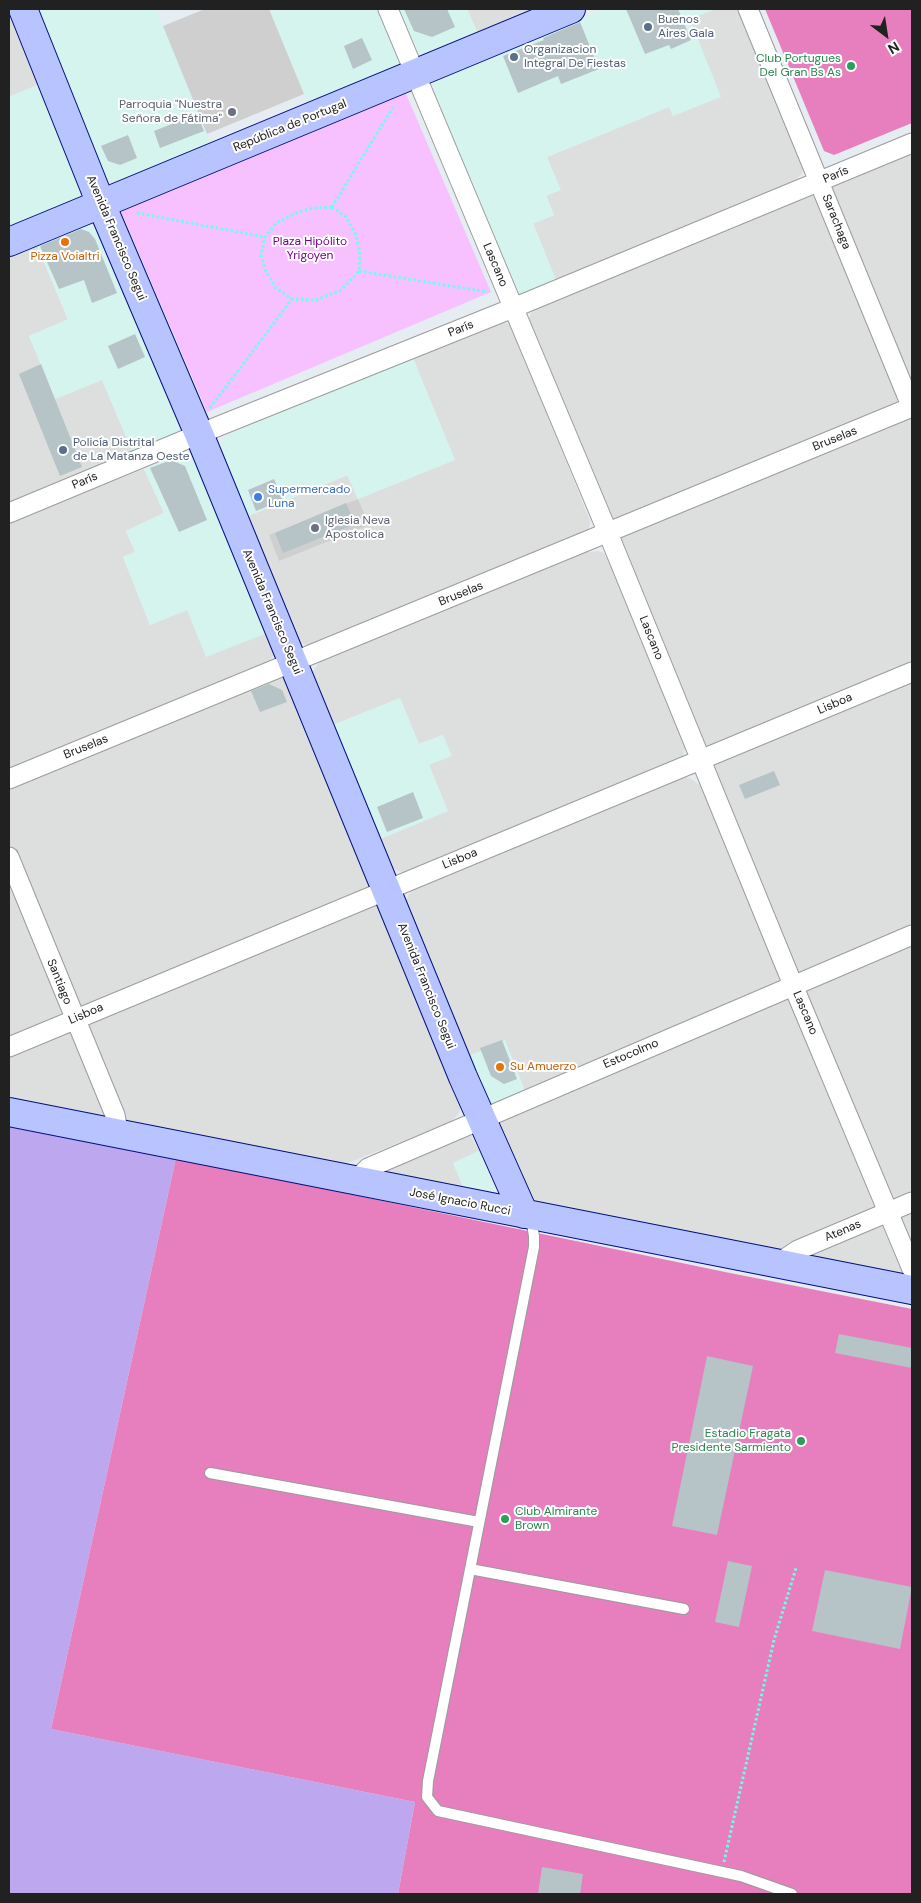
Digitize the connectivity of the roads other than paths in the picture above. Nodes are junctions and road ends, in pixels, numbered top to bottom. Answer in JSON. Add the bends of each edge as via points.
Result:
{"nodes":[{"id":1,"x":23,"y":9,"type":"edge"},
{"id":2,"x":388,"y":9,"type":"edge"},
{"id":3,"x":572,"y":9,"type":"edge"},
{"id":4,"x":748,"y":9,"type":"edge"},
{"id":5,"x":415,"y":74,"type":"junction"},
{"id":6,"x":912,"y":143,"type":"edge"},
{"id":7,"x":819,"y":182,"type":"junction"},
{"id":8,"x":101,"y":204,"type":"junction"},
{"id":9,"x":9,"y":242,"type":"edge"},
{"id":10,"x":513,"y":308,"type":"junction"},
{"id":11,"x":912,"y":408,"type":"edge"},
{"id":12,"x":203,"y":423,"type":"junction"},
{"id":13,"x":9,"y":513,"type":"edge"},
{"id":14,"x":608,"y":533,"type":"junction"},
{"id":15,"x":294,"y":663,"type":"junction"},
{"id":16,"x":912,"y":672,"type":"edge"},
{"id":17,"x":701,"y":760,"type":"junction"},
{"id":18,"x":9,"y":779,"type":"edge"},
{"id":19,"x":9,"y":857,"type":"edge"},
{"id":20,"x":387,"y":889,"type":"junction"},
{"id":21,"x":912,"y":936,"type":"edge"},
{"id":22,"x":793,"y":985,"type":"junction"},
{"id":23,"x":74,"y":1019,"type":"junction"},
{"id":24,"x":9,"y":1046,"type":"edge"},
{"id":25,"x":9,"y":1112,"type":"edge"},
{"id":26,"x":481,"y":1119,"type":"junction"},
{"id":27,"x":118,"y":1135,"type":"junction"},
{"id":28,"x":355,"y":1181,"type":"junction"},
{"id":29,"x":912,"y":1202,"type":"edge"},
{"id":30,"x":889,"y":1212,"type":"junction"},
{"id":31,"x":524,"y":1214,"type":"junction"},
{"id":32,"x":777,"y":1264,"type":"junction"},
{"id":33,"x":912,"y":1268,"type":"edge"},
{"id":34,"x":912,"y":1290,"type":"edge"},
{"id":35,"x":210,"y":1474,"type":"dead end"},
{"id":36,"x":479,"y":1522,"type":"junction"},
{"id":37,"x":470,"y":1569,"type":"junction"},
{"id":38,"x":684,"y":1609,"type":"dead end"},
{"id":39,"x":792,"y":1894,"type":"edge"}],
"edges":[{"from":1,"to":8,"type":"street","name":"Avenida Francisco Segui"},
{"from":2,"to":5,"type":"street","name":"Lascano"},
{"from":3,"to":5,"type":"street","name":"República de Portugal"},
{"from":4,"to":7,"type":"street","name":"Sarachaga"},
{"from":5,"to":8,"type":"street","name":"República de Portugal"},
{"from":5,"to":10,"type":"street","name":"Lascano"},
{"from":6,"to":7,"type":"street","name":"París"},
{"from":7,"to":10,"type":"street","name":"París"},
{"from":7,"to":11,"type":"street","name":"Sarachaga"},
{"from":8,"to":9,"type":"street","name":"República de Portugal"},
{"from":8,"to":12,"type":"street","name":"Avenida Francisco Segui"},
{"from":10,"to":12,"type":"street","name":"París"},
{"from":10,"to":14,"type":"street","name":"Lascano"},
{"from":11,"to":14,"type":"street","name":"Bruselas"},
{"from":12,"to":13,"type":"street","name":"París"},
{"from":12,"to":15,"type":"street","name":"Avenida Francisco Segui"},
{"from":14,"to":15,"type":"street","name":"Bruselas"},
{"from":14,"to":17,"type":"street","name":"Lascano"},
{"from":15,"to":18,"type":"street","name":"Bruselas"},
{"from":15,"to":20,"type":"street","name":"Avenida Francisco Segui"},
{"from":16,"to":17,"type":"street","name":"Lisboa"},
{"from":17,"to":20,"type":"street","name":"Lisboa"},
{"from":17,"to":22,"type":"street","name":"Lascano"},
{"from":19,"to":23,"type":"street","name":"Santiago"},
{"from":20,"to":23,"type":"street","name":"Lisboa"},
{"from":20,"to":26,"type":"street","name":"Avenida Francisco Segui"},
{"from":21,"to":22,"type":"street","name":"Estocolmo"},
{"from":22,"to":26,"type":"street","name":"Estocolmo"},
{"from":22,"to":30,"type":"street","name":"Lascano"},
{"from":23,"to":24,"type":"street","name":"Lisboa"},
{"from":23,"to":27,"type":"street","name":"Santiago","via":[[115,1115]]},
{"from":25,"to":27,"type":"street","name":"José Ignacio Rucci"},
{"from":26,"to":28,"type":"street","name":"Estocolmo","via":[[368,1168]]},
{"from":26,"to":31,"type":"street","name":"Avenida Francisco Segui"},
{"from":27,"to":28,"type":"street","name":"José Ignacio Rucci"},
{"from":28,"to":31,"type":"street","name":"José Ignacio Rucci"},
{"from":29,"to":30,"type":"street","name":"Atenas"},
{"from":30,"to":32,"type":"street","name":"Atenas","via":[[798,1250]]},
{"from":30,"to":33,"type":"street","name":"Lascano"},
{"from":31,"to":32,"type":"street","name":"José Ignacio Rucci"},
{"from":31,"to":36,"type":"lane","via":[[532,1224],[534,1247]]},
{"from":32,"to":34,"type":"street","name":"José Ignacio Rucci"},
{"from":35,"to":36,"type":"lane"},
{"from":36,"to":37,"type":"lane"},
{"from":37,"to":38,"type":"lane"},
{"from":37,"to":39,"type":"lane","via":[[428,1780],[427,1797],[433,1806],[438,1811],[741,1876]]}]}
